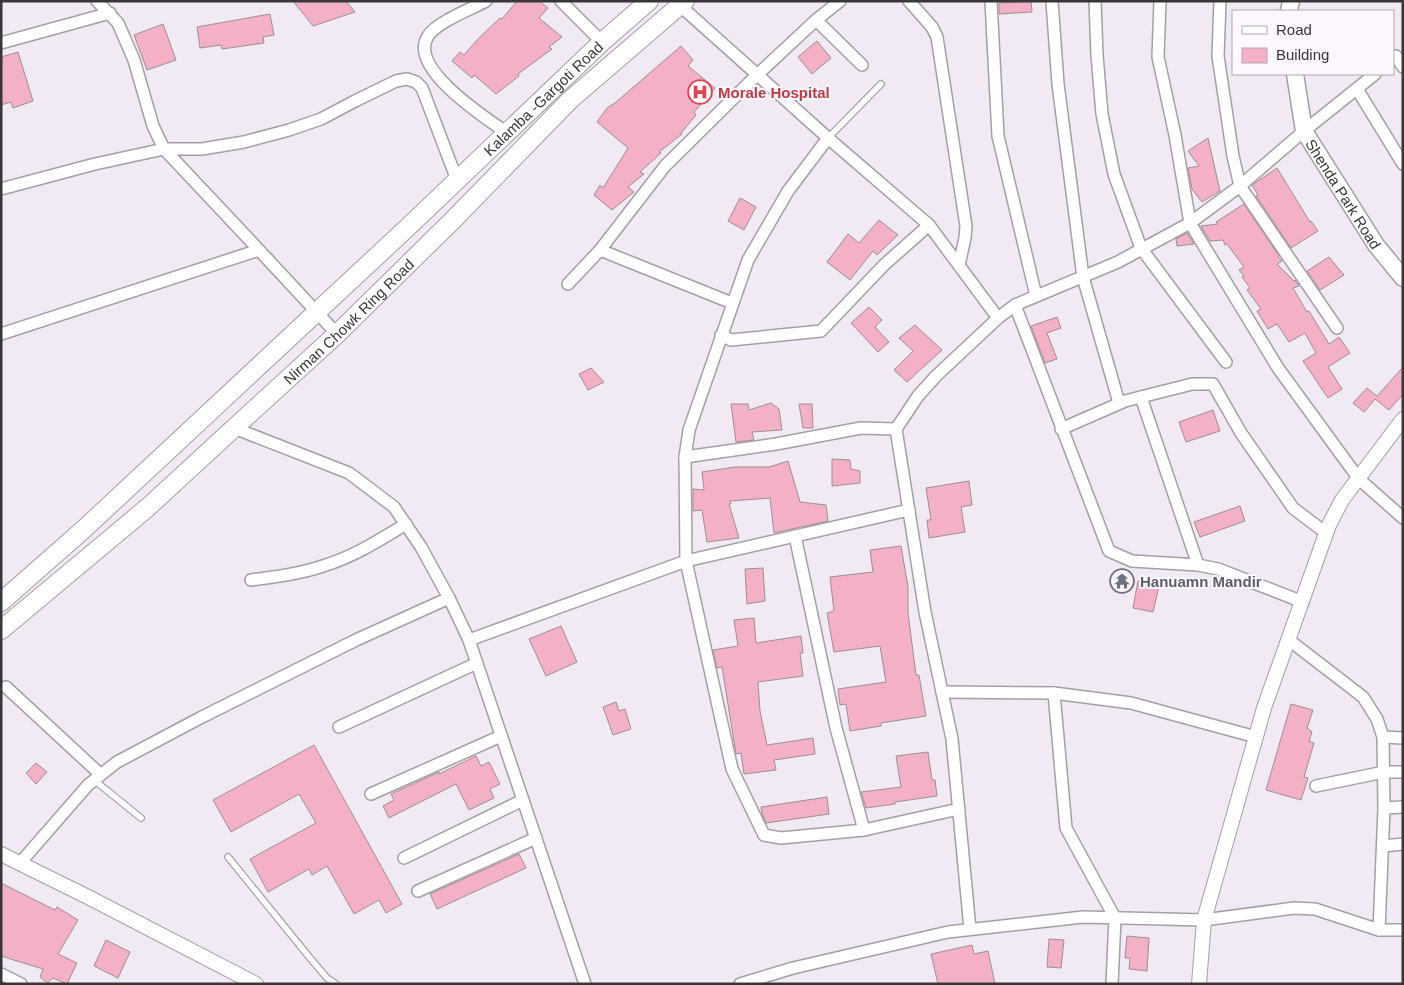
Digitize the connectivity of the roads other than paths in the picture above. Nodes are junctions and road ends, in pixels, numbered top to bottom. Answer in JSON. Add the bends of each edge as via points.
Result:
{"nodes":[{"id":1,"x":98,"y":1,"type":"edge"},
{"id":2,"x":486,"y":1,"type":"edge"},
{"id":3,"x":561,"y":1,"type":"edge"},
{"id":4,"x":649,"y":1,"type":"edge"},
{"id":5,"x":840,"y":1,"type":"edge"},
{"id":6,"x":909,"y":1,"type":"edge"},
{"id":7,"x":991,"y":1,"type":"edge"},
{"id":8,"x":1052,"y":1,"type":"edge"},
{"id":9,"x":1096,"y":1,"type":"edge"},
{"id":10,"x":1160,"y":1,"type":"edge"},
{"id":11,"x":1220,"y":1,"type":"edge"},
{"id":12,"x":680,"y":3,"type":"edge"},
{"id":13,"x":110,"y":13,"type":"junction"},
{"id":14,"x":816,"y":20,"type":"junction"},
{"id":15,"x":1,"y":42,"type":"edge"},
{"id":16,"x":602,"y":42,"type":"junction"},
{"id":17,"x":1397,"y":55,"type":"edge"},
{"id":18,"x":862,"y":65,"type":"dead end"},
{"id":19,"x":1403,"y":67,"type":"edge"},
{"id":20,"x":757,"y":75,"type":"junction"},
{"id":21,"x":1295,"y":75,"type":"edge"},
{"id":22,"x":1374,"y":75,"type":"edge"},
{"id":23,"x":881,"y":84,"type":"dead end"},
{"id":24,"x":1357,"y":89,"type":"junction"},
{"id":25,"x":1304,"y":130,"type":"junction"},
{"id":26,"x":507,"y":133,"type":"junction"},
{"id":27,"x":828,"y":138,"type":"junction"},
{"id":28,"x":164,"y":150,"type":"junction"},
{"id":29,"x":1403,"y":164,"type":"edge"},
{"id":30,"x":457,"y":180,"type":"junction"},
{"id":31,"x":1240,"y":186,"type":"junction"},
{"id":32,"x":1,"y":189,"type":"edge"},
{"id":33,"x":1190,"y":223,"type":"junction"},
{"id":34,"x":929,"y":225,"type":"junction"},
{"id":35,"x":1142,"y":248,"type":"junction"},
{"id":36,"x":259,"y":250,"type":"junction"},
{"id":37,"x":600,"y":250,"type":"junction"},
{"id":38,"x":959,"y":266,"type":"junction"},
{"id":39,"x":1083,"y":277,"type":"junction"},
{"id":40,"x":1403,"y":278,"type":"edge"},
{"id":41,"x":568,"y":284,"type":"dead end"},
{"id":42,"x":1036,"y":296,"type":"junction"},
{"id":43,"x":732,"y":303,"type":"junction"},
{"id":44,"x":1015,"y":304,"type":"junction"},
{"id":45,"x":315,"y":312,"type":"junction"},
{"id":46,"x":998,"y":318,"type":"junction"},
{"id":47,"x":1337,"y":328,"type":"dead end"},
{"id":48,"x":1,"y":334,"type":"edge"},
{"id":49,"x":337,"y":334,"type":"junction"},
{"id":50,"x":721,"y":335,"type":"junction"},
{"id":51,"x":1226,"y":362,"type":"dead end"},
{"id":52,"x":1141,"y":397,"type":"junction"},
{"id":53,"x":1119,"y":404,"type":"junction"},
{"id":54,"x":1403,"y":419,"type":"edge"},
{"id":55,"x":234,"y":428,"type":"junction"},
{"id":56,"x":896,"y":429,"type":"junction"},
{"id":57,"x":1061,"y":429,"type":"junction"},
{"id":58,"x":685,"y":457,"type":"junction"},
{"id":59,"x":1359,"y":479,"type":"junction"},
{"id":60,"x":909,"y":510,"type":"junction"},
{"id":61,"x":1403,"y":518,"type":"edge"},
{"id":62,"x":406,"y":524,"type":"junction"},
{"id":63,"x":1326,"y":534,"type":"junction"},
{"id":64,"x":795,"y":536,"type":"junction"},
{"id":65,"x":686,"y":561,"type":"junction"},
{"id":66,"x":1198,"y":565,"type":"junction"},
{"id":67,"x":251,"y":580,"type":"dead end"},
{"id":68,"x":449,"y":598,"type":"junction"},
{"id":69,"x":1,"y":602,"type":"edge"},
{"id":70,"x":1303,"y":602,"type":"junction"},
{"id":71,"x":1,"y":630,"type":"edge"},
{"id":72,"x":469,"y":640,"type":"junction"},
{"id":73,"x":1288,"y":640,"type":"junction"},
{"id":74,"x":476,"y":663,"type":"junction"},
{"id":75,"x":6,"y":688,"type":"dead end"},
{"id":76,"x":942,"y":692,"type":"junction"},
{"id":77,"x":1054,"y":693,"type":"junction"},
{"id":78,"x":339,"y":727,"type":"dead end"},
{"id":79,"x":501,"y":736,"type":"junction"},
{"id":80,"x":1256,"y":737,"type":"junction"},
{"id":81,"x":1383,"y":737,"type":"junction"},
{"id":82,"x":1403,"y":738,"type":"edge"},
{"id":83,"x":1384,"y":772,"type":"junction"},
{"id":84,"x":1403,"y":772,"type":"edge"},
{"id":85,"x":97,"y":777,"type":"junction"},
{"id":86,"x":1316,"y":786,"type":"dead end"},
{"id":87,"x":371,"y":794,"type":"dead end"},
{"id":88,"x":523,"y":800,"type":"junction"},
{"id":89,"x":1403,"y":807,"type":"edge"},
{"id":90,"x":1384,"y":808,"type":"junction"},
{"id":91,"x":959,"y":809,"type":"junction"},
{"id":92,"x":141,"y":818,"type":"dead end"},
{"id":93,"x":864,"y":830,"type":"junction"},
{"id":94,"x":536,"y":838,"type":"junction"},
{"id":95,"x":1403,"y":844,"type":"edge"},
{"id":96,"x":1383,"y":846,"type":"junction"},
{"id":97,"x":1,"y":854,"type":"edge"},
{"id":98,"x":228,"y":856,"type":"dead end"},
{"id":99,"x":404,"y":858,"type":"dead end"},
{"id":100,"x":20,"y":863,"type":"junction"},
{"id":101,"x":418,"y":891,"type":"dead end"},
{"id":102,"x":1115,"y":918,"type":"junction"},
{"id":103,"x":1204,"y":920,"type":"junction"},
{"id":104,"x":970,"y":930,"type":"junction"},
{"id":105,"x":1379,"y":930,"type":"junction"},
{"id":106,"x":1403,"y":930,"type":"edge"},
{"id":107,"x":1,"y":974,"type":"edge"},
{"id":108,"x":743,"y":983,"type":"edge"},
{"id":109,"x":21,"y":984,"type":"edge"},
{"id":110,"x":256,"y":984,"type":"edge"},
{"id":111,"x":336,"y":984,"type":"edge"},
{"id":112,"x":585,"y":984,"type":"edge"},
{"id":113,"x":1112,"y":984,"type":"edge"},
{"id":114,"x":1200,"y":984,"type":"edge"}],
"edges":[{"from":1,"to":13,"type":"street"},
{"from":2,"to":26,"type":"street","via":[[440,25],[427,36],[424,48],[440,81]]},
{"from":3,"to":16,"type":"street"},
{"from":4,"to":16,"type":"main road","name":"Kalamba -Gargoti Road"},
{"from":5,"to":14,"type":"street"},
{"from":6,"to":38,"type":"street","via":[[937,37],[966,226]]},
{"from":7,"to":42,"type":"street","via":[[998,136]]},
{"from":8,"to":39,"type":"street","via":[[1058,84]]},
{"from":9,"to":35,"type":"street","via":[[1102,114],[1114,174]]},
{"from":10,"to":33,"type":"street","via":[[1158,57]]},
{"from":11,"to":31,"type":"street","via":[[1218,56]]},
{"from":12,"to":20,"type":"street"},
{"from":12,"to":49,"type":"main road","name":"Nirman Chowk Ring Road","via":[[570,100]]},
{"from":13,"to":15,"type":"street"},
{"from":13,"to":28,"type":"street","via":[[118,23],[134,60],[153,126]]},
{"from":14,"to":18,"type":"street"},
{"from":14,"to":20,"type":"street"},
{"from":16,"to":26,"type":"main road","name":"Kalamba -Gargoti Road"},
{"from":17,"to":19,"type":"street"},
{"from":20,"to":27,"type":"street"},
{"from":20,"to":37,"type":"street","via":[[665,166]]},
{"from":21,"to":25,"type":"main road","name":"Shenda Park Road"},
{"from":22,"to":24,"type":"street"},
{"from":23,"to":27,"type":"lane"},
{"from":24,"to":25,"type":"street"},
{"from":24,"to":29,"type":"street"},
{"from":25,"to":31,"type":"street"},
{"from":25,"to":40,"type":"main road","name":"Shenda Park Road","via":[[1376,245]]},
{"from":26,"to":30,"type":"main road","name":"Kalamba -Gargoti Road"},
{"from":27,"to":34,"type":"street"},
{"from":27,"to":43,"type":"street","via":[[770,221],[748,260]]},
{"from":28,"to":30,"type":"street","via":[[202,149],[289,130],[321,119],[401,80],[416,82],[422,88]]},
{"from":28,"to":32,"type":"street"},
{"from":28,"to":36,"type":"street"},
{"from":30,"to":45,"type":"main road","name":"Kalamba -Gargoti Road"},
{"from":31,"to":33,"type":"street"},
{"from":31,"to":47,"type":"street"},
{"from":33,"to":35,"type":"street"},
{"from":33,"to":59,"type":"street","via":[[1278,368]]},
{"from":34,"to":38,"type":"street"},
{"from":34,"to":50,"type":"street","via":[[884,265],[821,331],[731,340]]},
{"from":35,"to":39,"type":"street"},
{"from":35,"to":51,"type":"street"},
{"from":36,"to":45,"type":"street"},
{"from":36,"to":48,"type":"street"},
{"from":37,"to":41,"type":"street"},
{"from":37,"to":43,"type":"street"},
{"from":38,"to":46,"type":"street"},
{"from":39,"to":42,"type":"street"},
{"from":39,"to":53,"type":"street"},
{"from":42,"to":44,"type":"street"},
{"from":43,"to":50,"type":"street"},
{"from":44,"to":46,"type":"street"},
{"from":44,"to":57,"type":"street"},
{"from":45,"to":49,"type":"street"},
{"from":45,"to":69,"type":"main road","name":"Kalamba -Gargoti Road","via":[[84,529]]},
{"from":46,"to":56,"type":"street","via":[[936,376]]},
{"from":49,"to":55,"type":"main road","name":"Nirman Chowk Ring Road"},
{"from":50,"to":58,"type":"street","via":[[689,430]]},
{"from":52,"to":53,"type":"street"},
{"from":52,"to":63,"type":"street","via":[[1192,384],[1213,384],[1241,433],[1292,508]]},
{"from":52,"to":66,"type":"street"},
{"from":53,"to":57,"type":"street"},
{"from":54,"to":59,"type":"street"},
{"from":55,"to":62,"type":"street","via":[[349,473],[394,507]]},
{"from":55,"to":71,"type":"main road","name":"Nirman Chowk Ring Road","via":[[147,508]]},
{"from":56,"to":58,"type":"street","via":[[861,428]]},
{"from":56,"to":60,"type":"street"},
{"from":57,"to":66,"type":"street","via":[[1109,551],[1132,561]]},
{"from":58,"to":65,"type":"street"},
{"from":59,"to":61,"type":"street"},
{"from":59,"to":63,"type":"street","via":[[1334,515]]},
{"from":60,"to":64,"type":"street"},
{"from":60,"to":76,"type":"street"},
{"from":62,"to":67,"type":"street","via":[[366,548],[324,566]]},
{"from":62,"to":68,"type":"street"},
{"from":63,"to":70,"type":"street"},
{"from":64,"to":65,"type":"street"},
{"from":64,"to":93,"type":"street","via":[[836,728]]},
{"from":65,"to":72,"type":"street"},
{"from":65,"to":93,"type":"street","via":[[732,769],[764,835],[781,838]]},
{"from":66,"to":70,"type":"street"},
{"from":68,"to":72,"type":"street"},
{"from":68,"to":85,"type":"street","via":[[356,640],[200,718],[117,762]]},
{"from":70,"to":73,"type":"street"},
{"from":72,"to":74,"type":"street"},
{"from":73,"to":80,"type":"street"},
{"from":73,"to":81,"type":"street","via":[[1363,697],[1377,719]]},
{"from":74,"to":78,"type":"street"},
{"from":74,"to":79,"type":"street"},
{"from":75,"to":85,"type":"street"},
{"from":76,"to":77,"type":"street"},
{"from":76,"to":91,"type":"street","via":[[952,739]]},
{"from":77,"to":80,"type":"street","via":[[1131,703]]},
{"from":77,"to":102,"type":"street","via":[[1066,828]]},
{"from":79,"to":87,"type":"street"},
{"from":79,"to":88,"type":"street"},
{"from":80,"to":103,"type":"street"},
{"from":81,"to":82,"type":"street"},
{"from":81,"to":83,"type":"street"},
{"from":83,"to":84,"type":"street"},
{"from":83,"to":86,"type":"street"},
{"from":83,"to":90,"type":"street"},
{"from":85,"to":92,"type":"lane"},
{"from":85,"to":100,"type":"street"},
{"from":88,"to":94,"type":"street"},
{"from":88,"to":99,"type":"street"},
{"from":89,"to":90,"type":"street"},
{"from":90,"to":96,"type":"street"},
{"from":91,"to":93,"type":"street"},
{"from":91,"to":104,"type":"street"},
{"from":94,"to":101,"type":"street"},
{"from":94,"to":112,"type":"street"},
{"from":95,"to":96,"type":"street"},
{"from":96,"to":105,"type":"street"},
{"from":97,"to":100,"type":"street"},
{"from":98,"to":111,"type":"lane","via":[[310,958]]},
{"from":100,"to":110,"type":"street"},
{"from":102,"to":103,"type":"street"},
{"from":102,"to":104,"type":"street","via":[[1083,918]]},
{"from":102,"to":113,"type":"street"},
{"from":103,"to":105,"type":"street","via":[[1294,908],[1315,909]]},
{"from":103,"to":114,"type":"street"},
{"from":104,"to":108,"type":"street","via":[[948,932],[793,968]]},
{"from":105,"to":106,"type":"street"},
{"from":107,"to":109,"type":"street"}]}
